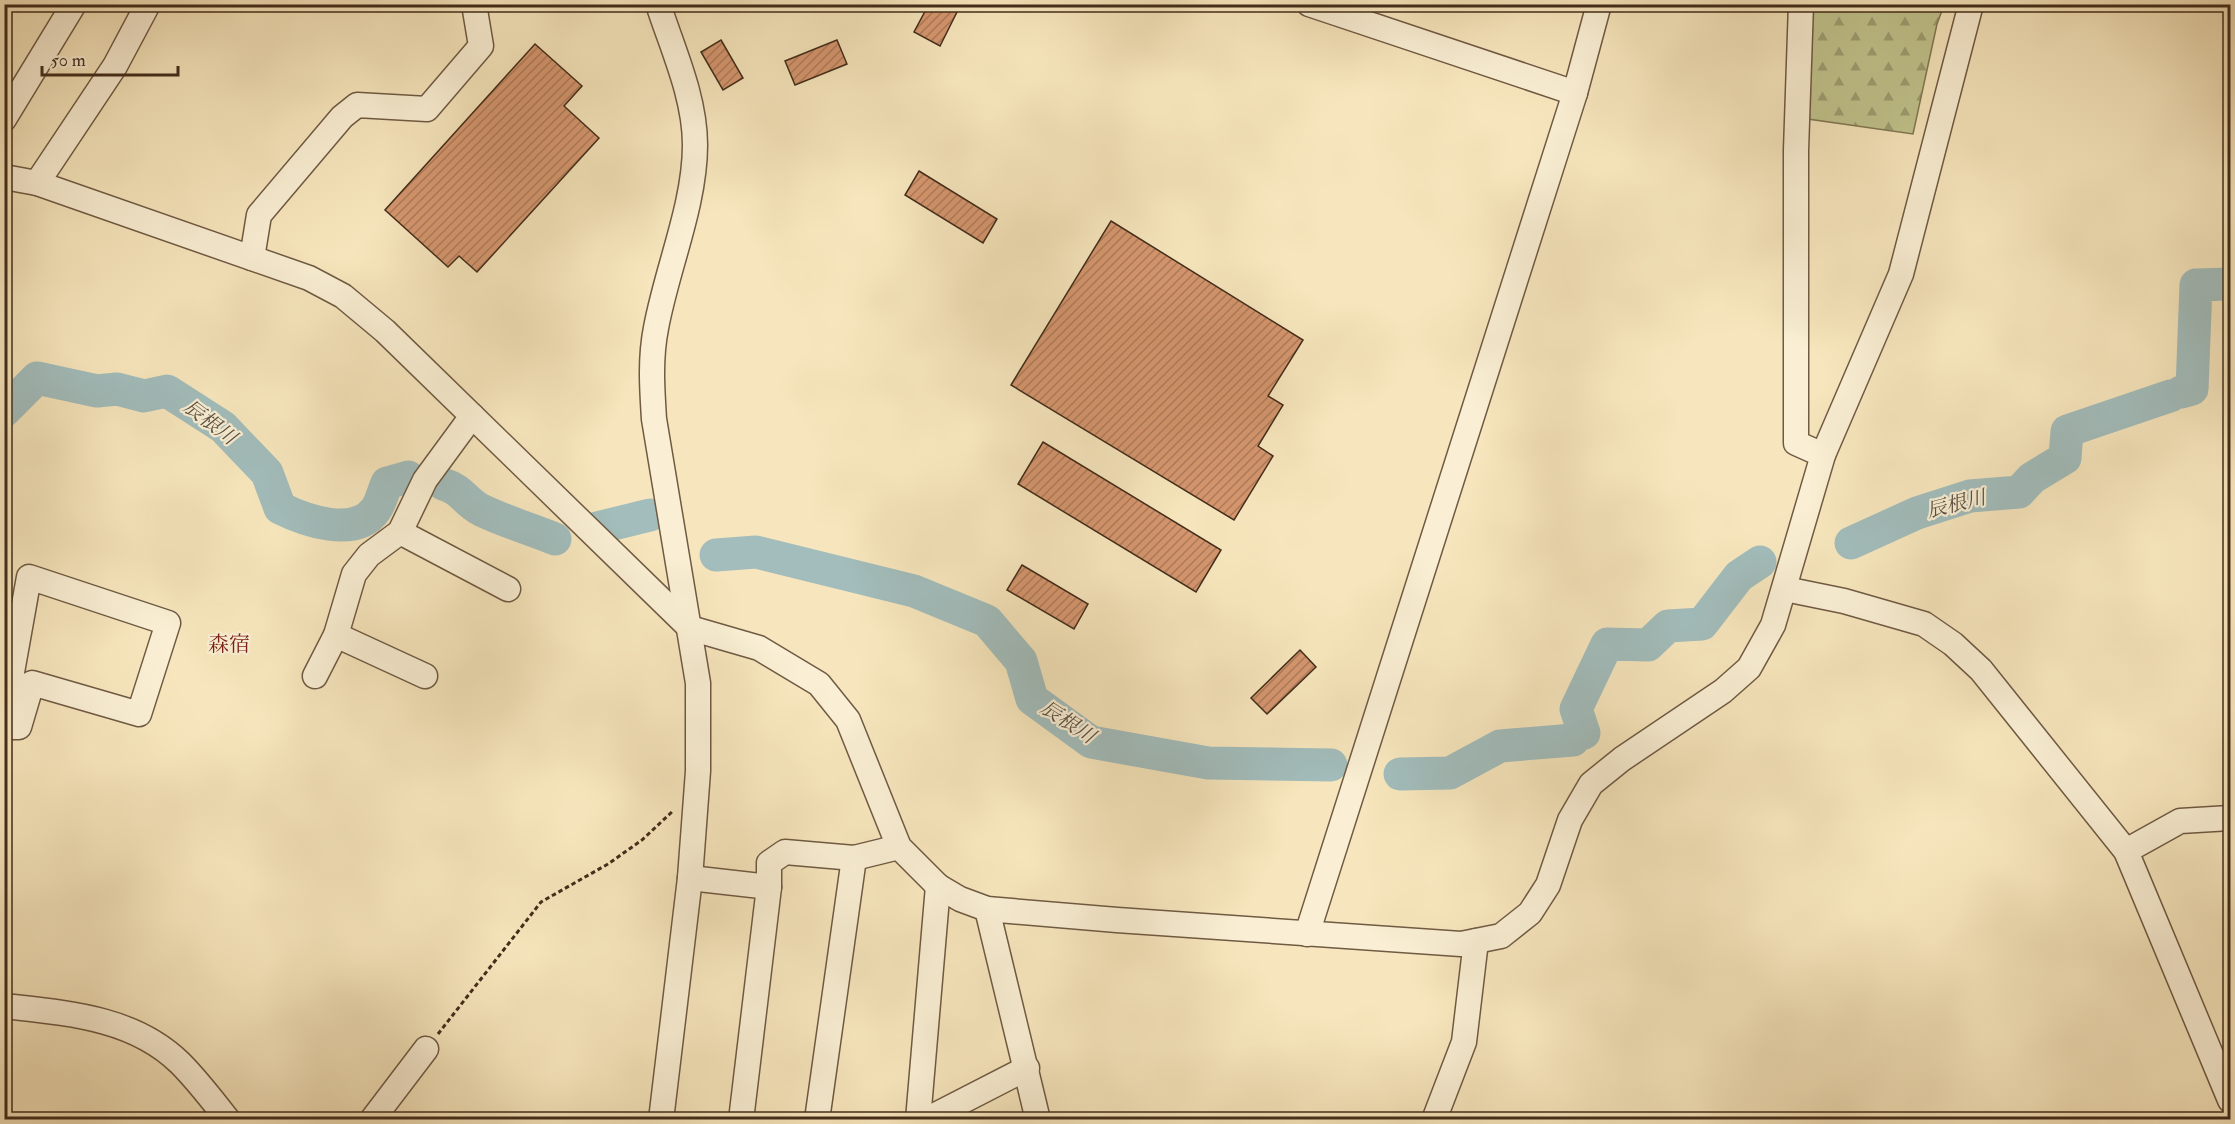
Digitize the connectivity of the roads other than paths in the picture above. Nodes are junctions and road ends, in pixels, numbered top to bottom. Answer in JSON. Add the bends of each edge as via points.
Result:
{"nodes":[{"id":1,"x":74,"y":4,"type":"edge"},
{"id":2,"x":148,"y":4,"type":"edge"},
{"id":3,"x":474,"y":4,"type":"edge"},
{"id":4,"x":658,"y":4,"type":"edge"},
{"id":5,"x":1308,"y":4,"type":"edge"},
{"id":6,"x":1599,"y":4,"type":"edge"},
{"id":7,"x":1801,"y":4,"type":"edge"},
{"id":8,"x":1971,"y":4,"type":"edge"},
{"id":9,"x":1575,"y":93,"type":"junction"},
{"id":10,"x":4,"y":119,"type":"edge"},
{"id":11,"x":4,"y":177,"type":"edge"},
{"id":12,"x":38,"y":183,"type":"junction"},
{"id":13,"x":252,"y":258,"type":"junction"},
{"id":14,"x":472,"y":416,"type":"junction"},
{"id":15,"x":1823,"y":455,"type":"junction"},
{"id":16,"x":400,"y":532,"type":"junction"},
{"id":17,"x":1785,"y":588,"type":"junction"},
{"id":18,"x":508,"y":589,"type":"dead end"},
{"id":19,"x":690,"y":628,"type":"junction"},
{"id":20,"x":336,"y":635,"type":"junction"},
{"id":21,"x":315,"y":676,"type":"dead end"},
{"id":22,"x":425,"y":676,"type":"dead end"},
{"id":23,"x":4,"y":717,"type":"edge"},
{"id":24,"x":4,"y":727,"type":"edge"},
{"id":25,"x":2230,"y":818,"type":"edge"},
{"id":26,"x":899,"y":847,"type":"junction"},
{"id":27,"x":2126,"y":851,"type":"junction"},
{"id":28,"x":854,"y":858,"type":"junction"},
{"id":29,"x":690,"y":878,"type":"junction"},
{"id":30,"x":769,"y":886,"type":"junction"},
{"id":31,"x":938,"y":886,"type":"junction"},
{"id":32,"x":987,"y":909,"type":"junction"},
{"id":33,"x":1307,"y":934,"type":"junction"},
{"id":34,"x":1476,"y":941,"type":"junction"},
{"id":35,"x":4,"y":1006,"type":"edge"},
{"id":36,"x":426,"y":1049,"type":"road end"},
{"id":37,"x":1027,"y":1068,"type":"junction"},
{"id":38,"x":2230,"y":1100,"type":"edge"},
{"id":39,"x":228,"y":1119,"type":"edge"},
{"id":40,"x":372,"y":1119,"type":"edge"},
{"id":41,"x":661,"y":1119,"type":"edge"},
{"id":42,"x":741,"y":1119,"type":"edge"},
{"id":43,"x":817,"y":1119,"type":"edge"},
{"id":44,"x":918,"y":1119,"type":"edge"},
{"id":45,"x":926,"y":1119,"type":"edge"},
{"id":46,"x":1038,"y":1119,"type":"edge"},
{"id":47,"x":1434,"y":1119,"type":"edge"}],
"edges":[{"from":1,"to":10,"type":"street"},
{"from":2,"to":12,"type":"street","via":[[115,66]]},
{"from":3,"to":13,"type":"street","via":[[481,46],[427,109],[357,105],[342,117],[259,215]]},
{"from":4,"to":19,"type":"street","via":[[686,88],[695,144],[693,174],[656,329],[652,375],[660,463]]},
{"from":5,"to":9,"type":"street"},
{"from":6,"to":9,"type":"street"},
{"from":7,"to":15,"type":"street","via":[[1796,150],[1796,443]]},
{"from":8,"to":15,"type":"street","via":[[1901,274]]},
{"from":9,"to":33,"type":"street"},
{"from":11,"to":12,"type":"street"},
{"from":12,"to":13,"type":"street"},
{"from":13,"to":14,"type":"street","via":[[309,278],[343,296]]},
{"from":14,"to":16,"type":"street","via":[[425,480]]},
{"from":14,"to":19,"type":"street"},
{"from":15,"to":17,"type":"street"},
{"from":16,"to":18,"type":"street"},
{"from":16,"to":20,"type":"street","via":[[369,555],[354,574]]},
{"from":17,"to":27,"type":"street","via":[[1924,624],[1953,644],[1981,670]]},
{"from":17,"to":34,"type":"street","via":[[1773,625],[1749,668],[1723,691],[1591,784],[1570,820],[1548,885],[1530,913],[1502,936]]},
{"from":19,"to":26,"type":"street","via":[[759,648],[819,684],[848,720]]},
{"from":19,"to":29,"type":"street","via":[[698,683]]},
{"from":20,"to":21,"type":"street"},
{"from":20,"to":22,"type":"street"},
{"from":23,"to":24,"type":"street","via":[[29,577],[168,623],[139,714],[32,683],[19,727]]},
{"from":25,"to":27,"type":"street","via":[[2180,821]]},
{"from":26,"to":28,"type":"street"},
{"from":26,"to":31,"type":"street"},
{"from":27,"to":38,"type":"street"},
{"from":28,"to":30,"type":"street","via":[[785,852],[769,863]]},
{"from":28,"to":43,"type":"street"},
{"from":29,"to":30,"type":"street"},
{"from":29,"to":41,"type":"street"},
{"from":30,"to":42,"type":"street"},
{"from":31,"to":32,"type":"street"},
{"from":31,"to":44,"type":"street"},
{"from":32,"to":33,"type":"street"},
{"from":32,"to":37,"type":"street"},
{"from":33,"to":34,"type":"street","via":[[1461,944]]},
{"from":34,"to":47,"type":"street","via":[[1464,1042]]},
{"from":35,"to":39,"type":"street","via":[[87,1015],[138,1033],[179,1062]]},
{"from":36,"to":40,"type":"street"},
{"from":37,"to":45,"type":"street"},
{"from":37,"to":46,"type":"street"}]}
